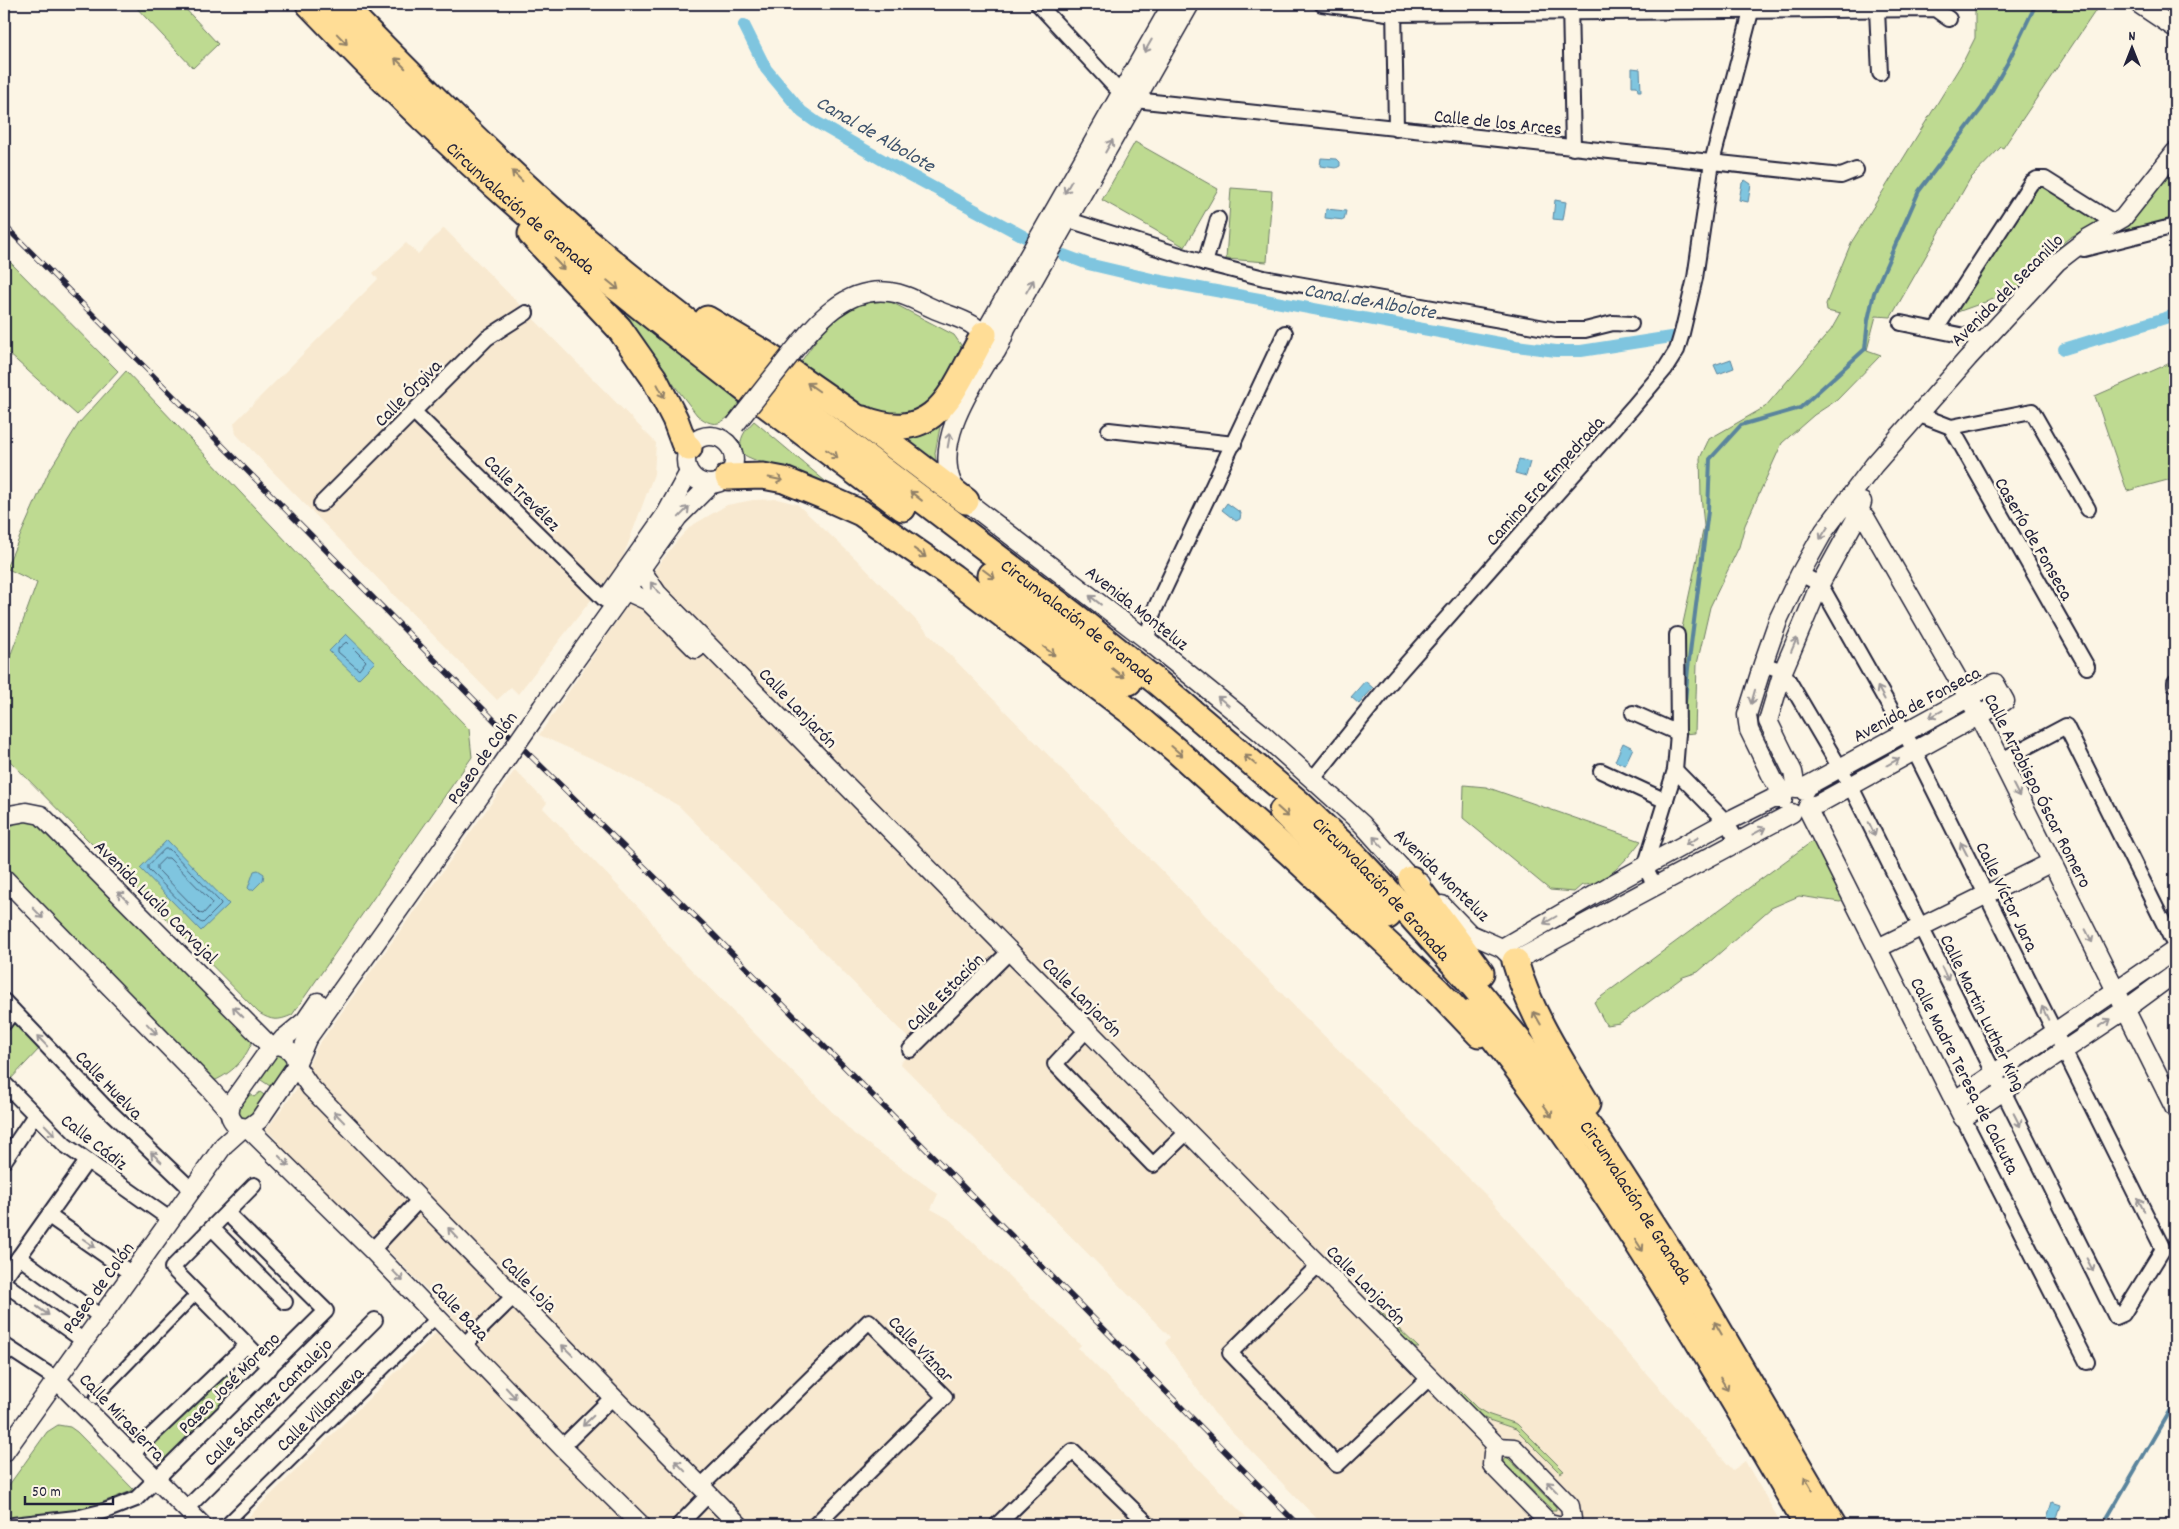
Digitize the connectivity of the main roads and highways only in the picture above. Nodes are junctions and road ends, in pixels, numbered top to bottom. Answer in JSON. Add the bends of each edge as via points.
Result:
{"nodes":[{"id":1,"x":309,"y":4,"type":"edge"},
{"id":2,"x":341,"y":4,"type":"edge"},
{"id":3,"x":470,"y":162,"type":"junction"},
{"id":4,"x":552,"y":210,"type":"junction"},
{"id":5,"x":984,"y":332,"type":"road end"},
{"id":6,"x":764,"y":391,"type":"junction"},
{"id":7,"x":853,"y":415,"type":"junction"},
{"id":8,"x":689,"y":460,"type":"road end"},
{"id":9,"x":720,"y":481,"type":"road end"},
{"id":10,"x":966,"y":501,"type":"road end"},
{"id":11,"x":1411,"y":879,"type":"road end"},
{"id":12,"x":1508,"y":955,"type":"road end"},
{"id":13,"x":1520,"y":1071,"type":"junction"},
{"id":14,"x":1557,"y":1086,"type":"junction"},
{"id":15,"x":1598,"y":1139,"type":"junction"},
{"id":16,"x":1807,"y":1525,"type":"edge"},
{"id":17,"x":1833,"y":1525,"type":"edge"}],
"edges":[{"from":1,"to":3,"type":"highway","name":"Circunvalación de Granada","one_way":true,"via":[[369,67]]},
{"from":4,"to":2,"type":"highway","name":"Circunvalación de Granada","one_way":true},
{"from":3,"to":6,"type":"highway","name":"Circunvalación de Granada","one_way":true,"via":[[584,261]]},
{"from":3,"to":8,"type":"highway","one_way":true,"via":[[484,185],[619,328],[654,378],[675,419]]},
{"from":4,"to":6,"type":"highway","name":"Circunvalación de Granada"},
{"from":7,"to":4,"type":"highway","one_way":true,"via":[[764,352],[718,327],[660,287],[578,220]]},
{"from":5,"to":7,"type":"highway","via":[[967,340],[977,362],[930,418],[916,425],[900,427]]},
{"from":6,"to":13,"type":"highway","name":"Circunvalación de Granada","one_way":true,"via":[[1125,679],[1298,825],[1401,930]]},
{"from":14,"to":6,"type":"highway","name":"Circunvalación de Granada","one_way":true,"via":[[1410,915],[1299,803],[1080,620]]},
{"from":7,"to":10,"type":"highway"},
{"from":9,"to":13,"type":"highway","one_way":true,"via":[[763,476],[784,480],[823,496],[861,513],[953,577],[1131,712],[1178,752],[1437,990],[1499,1058]]},
{"from":11,"to":14,"type":"highway","via":[[1549,1063]]},
{"from":15,"to":12,"type":"highway","one_way":true,"via":[[1588,1105],[1533,1011]]},
{"from":13,"to":16,"type":"highway","name":"Circunvalación de Granada","one_way":true,"via":[[1588,1166],[1661,1279]]},
{"from":14,"to":15,"type":"highway","name":"Circunvalación de Granada"},
{"from":17,"to":15,"type":"highway","name":"Circunvalación de Granada","one_way":true,"via":[[1700,1298]]}]}
